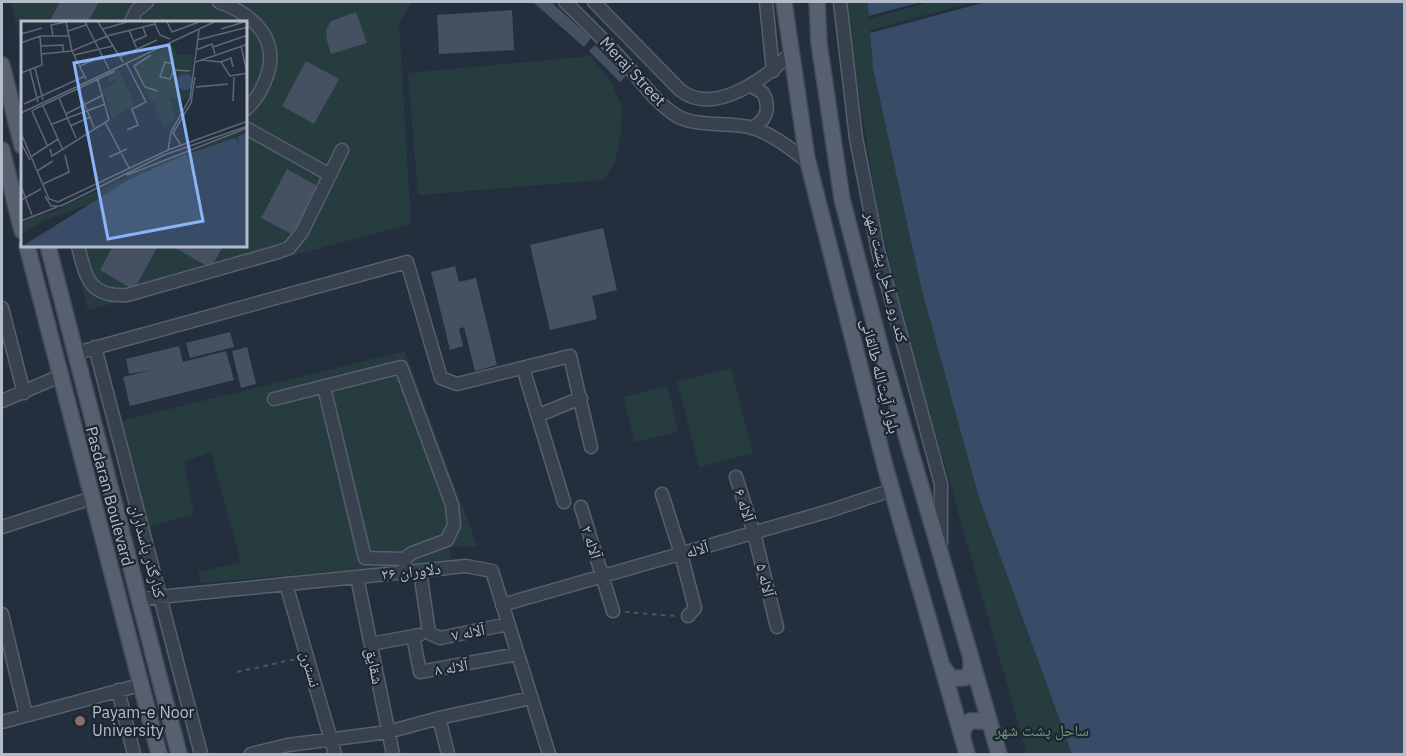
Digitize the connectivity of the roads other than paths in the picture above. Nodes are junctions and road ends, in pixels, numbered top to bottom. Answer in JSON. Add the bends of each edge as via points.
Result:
{"nodes":[{"id":1,"x":147,"y":2,"type":"edge"},
{"id":2,"x":219,"y":2,"type":"edge"},
{"id":3,"x":565,"y":2,"type":"edge"},
{"id":4,"x":594,"y":2,"type":"edge"},
{"id":5,"x":766,"y":2,"type":"edge"},
{"id":6,"x":784,"y":2,"type":"edge"},
{"id":7,"x":817,"y":2,"type":"edge"},
{"id":8,"x":840,"y":2,"type":"edge"},
{"id":9,"x":131,"y":21,"type":"edge"},
{"id":10,"x":791,"y":53,"type":"junction"},
{"id":11,"x":2,"y":65,"type":"edge"},
{"id":12,"x":773,"y":71,"type":"junction"},
{"id":13,"x":750,"y":85,"type":"junction"},
{"id":14,"x":248,"y":106,"type":"edge"},
{"id":15,"x":751,"y":128,"type":"junction"},
{"id":16,"x":248,"y":129,"type":"edge"},
{"id":17,"x":21,"y":142,"type":"edge"},
{"id":18,"x":2,"y":150,"type":"edge"},
{"id":19,"x":342,"y":150,"type":"dead end"},
{"id":20,"x":808,"y":162,"type":"junction"},
{"id":21,"x":330,"y":175,"type":"junction"},
{"id":22,"x":21,"y":227,"type":"edge"},
{"id":23,"x":28,"y":248,"type":"edge"},
{"id":24,"x":49,"y":248,"type":"edge"},
{"id":25,"x":79,"y":248,"type":"edge"},
{"id":26,"x":2,"y":308,"type":"edge"},
{"id":27,"x":95,"y":347,"type":"junction"},
{"id":28,"x":76,"y":352,"type":"junction"},
{"id":29,"x":523,"y":368,"type":"junction"},
{"id":30,"x":60,"y":376,"type":"junction"},
{"id":31,"x":324,"y":387,"type":"junction"},
{"id":32,"x":24,"y":393,"type":"junction"},
{"id":33,"x":581,"y":398,"type":"junction"},
{"id":34,"x":274,"y":399,"type":"dead end"},
{"id":35,"x":2,"y":401,"type":"edge"},
{"id":36,"x":539,"y":415,"type":"junction"},
{"id":37,"x":591,"y":447,"type":"dead end"},
{"id":38,"x":736,"y":477,"type":"dead end"},
{"id":39,"x":892,"y":490,"type":"junction"},
{"id":40,"x":662,"y":494,"type":"dead end"},
{"id":41,"x":92,"y":498,"type":"junction"},
{"id":42,"x":564,"y":502,"type":"dead end"},
{"id":43,"x":581,"y":507,"type":"dead end"},
{"id":44,"x":2,"y":527,"type":"edge"},
{"id":45,"x":754,"y":533,"type":"junction"},
{"id":46,"x":941,"y":550,"type":"junction"},
{"id":47,"x":681,"y":554,"type":"junction"},
{"id":48,"x":405,"y":566,"type":"junction"},
{"id":49,"x":420,"y":571,"type":"junction"},
{"id":50,"x":603,"y":576,"type":"junction"},
{"id":51,"x":357,"y":577,"type":"junction"},
{"id":52,"x":286,"y":584,"type":"junction"},
{"id":53,"x":159,"y":596,"type":"junction"},
{"id":54,"x":140,"y":599,"type":"junction"},
{"id":55,"x":502,"y":605,"type":"junction"},
{"id":56,"x":613,"y":611,"type":"road end"},
{"id":57,"x":2,"y":614,"type":"edge"},
{"id":58,"x":688,"y":616,"type":"road end"},
{"id":59,"x":508,"y":624,"type":"junction"},
{"id":60,"x":777,"y":627,"type":"dead end"},
{"id":61,"x":429,"y":633,"type":"junction"},
{"id":62,"x":413,"y":636,"type":"junction"},
{"id":63,"x":370,"y":644,"type":"junction"},
{"id":64,"x":518,"y":654,"type":"junction"},
{"id":65,"x":971,"y":658,"type":"junction"},
{"id":66,"x":942,"y":666,"type":"junction"},
{"id":67,"x":140,"y":684,"type":"junction"},
{"id":68,"x":118,"y":690,"type":"junction"},
{"id":69,"x":531,"y":698,"type":"junction"},
{"id":70,"x":26,"y":716,"type":"junction"},
{"id":71,"x":440,"y":718,"type":"junction"},
{"id":72,"x":2,"y":723,"type":"edge"},
{"id":73,"x":990,"y":725,"type":"junction"},
{"id":74,"x":388,"y":732,"type":"junction"},
{"id":75,"x":962,"y":736,"type":"junction"},
{"id":76,"x":331,"y":739,"type":"junction"},
{"id":77,"x":134,"y":754,"type":"edge"},
{"id":78,"x":159,"y":754,"type":"edge"},
{"id":79,"x":180,"y":754,"type":"edge"},
{"id":80,"x":201,"y":754,"type":"edge"},
{"id":81,"x":251,"y":754,"type":"edge"},
{"id":82,"x":335,"y":754,"type":"edge"},
{"id":83,"x":393,"y":754,"type":"edge"},
{"id":84,"x":448,"y":754,"type":"edge"},
{"id":85,"x":549,"y":754,"type":"edge"},
{"id":86,"x":967,"y":754,"type":"edge"},
{"id":87,"x":999,"y":754,"type":"edge"}],
"edges":[{"from":1,"to":9,"type":"street","via":[[136,10]]},
{"from":2,"to":14,"type":"street","via":[[249,16],[268,43],[268,73]]},
{"from":3,"to":15,"type":"street","name":"Meraj Street","via":[[676,116],[687,121]]},
{"from":4,"to":13,"type":"street","name":"Meraj Street","via":[[689,98],[722,97]]},
{"from":5,"to":12,"type":"street"},
{"from":6,"to":10,"type":"main road","name":"بلوار آیت‌الله طالقانی"},
{"from":7,"to":46,"type":"main road","via":[[819,43],[842,199],[882,353]]},
{"from":8,"to":46,"type":"street","name":"کند رو ساحل پشت شهر","via":[[856,138],[878,251],[941,484]]},
{"from":10,"to":12,"type":"street","name":"Meraj Street"},
{"from":10,"to":20,"type":"main road","name":"بلوار آیت‌الله طالقانی"},
{"from":11,"to":17,"type":"main road"},
{"from":12,"to":13,"type":"street","name":"Meraj Street"},
{"from":13,"to":15,"type":"street","via":[[763,93],[767,108],[760,123]]},
{"from":15,"to":20,"type":"street","name":"Meraj Street"},
{"from":16,"to":21,"type":"street"},
{"from":18,"to":22,"type":"main road"},
{"from":19,"to":21,"type":"street"},
{"from":20,"to":39,"type":"main road","name":"بلوار آیت‌الله طالقانی"},
{"from":21,"to":25,"type":"street","via":[[302,232],[289,248],[223,268],[111,296],[90,284]]},
{"from":23,"to":30,"type":"main road","name":"Pasdaran Boulevard"},
{"from":24,"to":28,"type":"main road","name":"Pasdaran Boulevard"},
{"from":26,"to":32,"type":"street"},
{"from":27,"to":28,"type":"street"},
{"from":27,"to":29,"type":"street","via":[[407,262],[441,378],[458,384]]},
{"from":27,"to":53,"type":"street","name":"کنارگذر پاسداران"},
{"from":28,"to":54,"type":"main road","name":"Pasdaran Boulevard"},
{"from":29,"to":33,"type":"street","via":[[570,356]]},
{"from":29,"to":36,"type":"street"},
{"from":30,"to":32,"type":"street"},
{"from":30,"to":41,"type":"main road","name":"Pasdaran Boulevard"},
{"from":31,"to":34,"type":"street"},
{"from":31,"to":48,"type":"street","via":[[365,558]]},
{"from":31,"to":48,"type":"street","via":[[401,367],[452,505],[454,525],[447,540],[412,554]]},
{"from":32,"to":35,"type":"street"},
{"from":33,"to":36,"type":"street"},
{"from":33,"to":37,"type":"street"},
{"from":36,"to":42,"type":"street"},
{"from":38,"to":45,"type":"street","name":"آلاله ۶"},
{"from":39,"to":45,"type":"street","name":"آلاله"},
{"from":39,"to":66,"type":"main road","name":"بلوار آیت‌الله طالقانی"},
{"from":40,"to":47,"type":"street"},
{"from":41,"to":44,"type":"street"},
{"from":41,"to":67,"type":"main road","name":"Pasdaran Boulevard"},
{"from":43,"to":50,"type":"street","name":"آلاله ۲"},
{"from":45,"to":47,"type":"street","name":"آلاله"},
{"from":45,"to":60,"type":"street","name":"آلاله ۵"},
{"from":46,"to":65,"type":"main road"},
{"from":47,"to":50,"type":"street","name":"آلاله"},
{"from":47,"to":58,"type":"street","via":[[694,608]]},
{"from":48,"to":49,"type":"street","name":"دلاوران ۲۶"},
{"from":48,"to":51,"type":"street","name":"دلاوران ۲۶"},
{"from":49,"to":55,"type":"street","name":"دلاوران ۲۶","via":[[466,566],[492,571]]},
{"from":49,"to":61,"type":"street"},
{"from":50,"to":55,"type":"street","name":"آلاله"},
{"from":50,"to":56,"type":"street","name":"آلاله ۲"},
{"from":51,"to":52,"type":"street","name":"دلاوران ۲۶"},
{"from":51,"to":63,"type":"street","name":"شقایق"},
{"from":52,"to":53,"type":"street","name":"دلاوران ۲۶"},
{"from":52,"to":76,"type":"street","name":"نسترن"},
{"from":53,"to":54,"type":"street","name":"دلاوران ۲۶"},
{"from":53,"to":80,"type":"street","name":"کنارگذر پاسداران"},
{"from":54,"to":79,"type":"main road","name":"Pasdaran Boulevard"},
{"from":55,"to":59,"type":"street","name":"دلاوران ۲۶"},
{"from":57,"to":70,"type":"street"},
{"from":59,"to":61,"type":"street","name":"آلاله ۷","via":[[440,638]]},
{"from":59,"to":64,"type":"street","name":"دلاوران ۲۶"},
{"from":61,"to":62,"type":"street","name":"آلاله ۷"},
{"from":62,"to":63,"type":"street","name":"آلاله ۷"},
{"from":62,"to":64,"type":"street","name":"آلاله ۸","via":[[420,672]]},
{"from":63,"to":74,"type":"street","name":"شقایق"},
{"from":64,"to":69,"type":"street","name":"دلاوران ۲۶"},
{"from":65,"to":66,"type":"main road","via":[[971,672],[965,678],[951,678]]},
{"from":65,"to":73,"type":"main road"},
{"from":66,"to":75,"type":"main road","name":"بلوار آیت‌الله طالقانی"},
{"from":67,"to":68,"type":"street"},
{"from":67,"to":78,"type":"main road","name":"Pasdaran Boulevard"},
{"from":68,"to":70,"type":"street"},
{"from":68,"to":77,"type":"street"},
{"from":69,"to":71,"type":"street"},
{"from":69,"to":85,"type":"street","name":"دلاوران ۲۶"},
{"from":70,"to":72,"type":"street"},
{"from":71,"to":74,"type":"street"},
{"from":71,"to":84,"type":"street"},
{"from":73,"to":75,"type":"main road","via":[[970,721]]},
{"from":73,"to":87,"type":"main road"},
{"from":74,"to":76,"type":"street"},
{"from":74,"to":83,"type":"street","name":"شقایق"},
{"from":75,"to":86,"type":"main road","name":"بلوار آیت‌الله طالقانی"},
{"from":76,"to":81,"type":"street"},
{"from":76,"to":82,"type":"street","name":"نسترن"}]}
